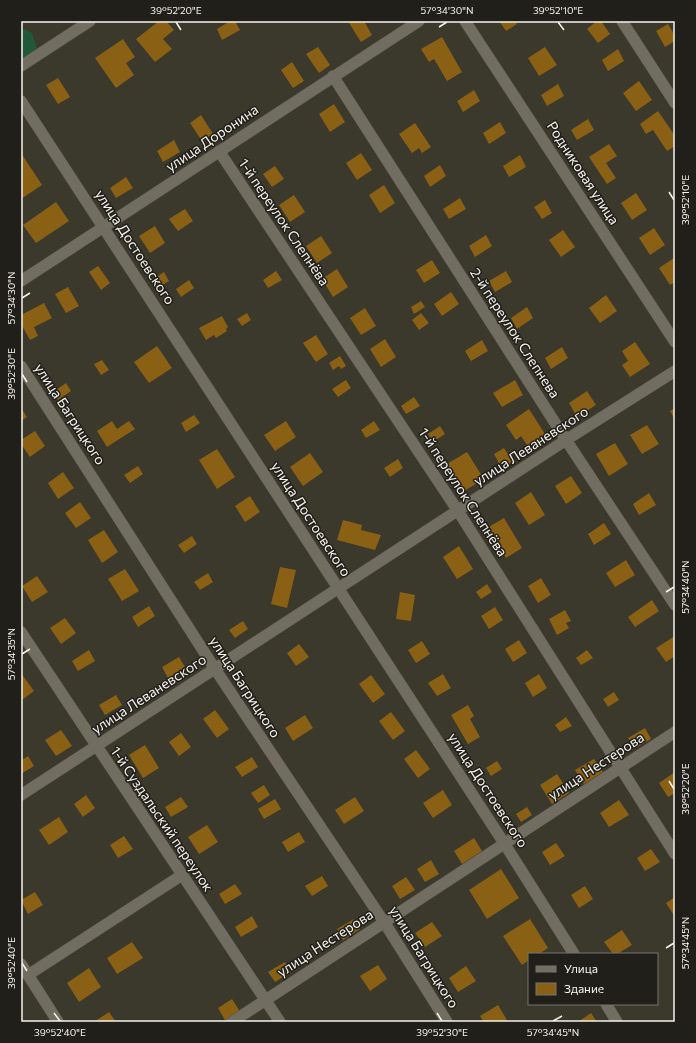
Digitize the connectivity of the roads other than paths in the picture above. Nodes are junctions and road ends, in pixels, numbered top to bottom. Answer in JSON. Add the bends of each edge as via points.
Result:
{"nodes":[{"id":1,"x":90,"y":21,"type":"edge"},
{"id":2,"x":419,"y":21,"type":"edge"},
{"id":3,"x":465,"y":21,"type":"edge"},
{"id":4,"x":622,"y":21,"type":"edge"},
{"id":5,"x":21,"y":66,"type":"edge"},
{"id":6,"x":333,"y":76,"type":"junction"},
{"id":7,"x":21,"y":101,"type":"edge"},
{"id":8,"x":675,"y":103,"type":"edge"},
{"id":9,"x":219,"y":151,"type":"junction"},
{"id":10,"x":104,"y":228,"type":"junction"},
{"id":11,"x":21,"y":281,"type":"edge"},
{"id":12,"x":675,"y":342,"type":"edge"},
{"id":13,"x":21,"y":366,"type":"edge"},
{"id":14,"x":675,"y":371,"type":"edge"},
{"id":15,"x":566,"y":440,"type":"junction"},
{"id":16,"x":458,"y":511,"type":"junction"},
{"id":17,"x":339,"y":589,"type":"junction"},
{"id":18,"x":675,"y":604,"type":"edge"},
{"id":19,"x":21,"y":632,"type":"edge"},
{"id":20,"x":215,"y":669,"type":"junction"},
{"id":21,"x":675,"y":732,"type":"edge"},
{"id":22,"x":96,"y":747,"type":"junction"},
{"id":23,"x":620,"y":768,"type":"junction"},
{"id":24,"x":21,"y":795,"type":"edge"},
{"id":25,"x":504,"y":843,"type":"junction"},
{"id":26,"x":675,"y":854,"type":"edge"},
{"id":27,"x":182,"y":875,"type":"junction"},
{"id":28,"x":384,"y":922,"type":"junction"},
{"id":29,"x":573,"y":953,"type":"edge"},
{"id":30,"x":21,"y":964,"type":"edge"},
{"id":31,"x":28,"y":976,"type":"junction"},
{"id":32,"x":265,"y":1000,"type":"junction"},
{"id":33,"x":607,"y":1005,"type":"edge"},
{"id":34,"x":58,"y":1022,"type":"edge"},
{"id":35,"x":232,"y":1022,"type":"edge"},
{"id":36,"x":280,"y":1022,"type":"edge"},
{"id":37,"x":447,"y":1022,"type":"edge"},
{"id":38,"x":617,"y":1022,"type":"edge"}],
"edges":[{"from":1,"to":5,"type":"street"},
{"from":2,"to":6,"type":"street","name":"улица Доронина"},
{"from":3,"to":12,"type":"street","name":"Родниковая улица"},
{"from":4,"to":8,"type":"street"},
{"from":6,"to":9,"type":"street","name":"улица Доронина"},
{"from":6,"to":15,"type":"street","name":"2-й переулок Слепнева"},
{"from":7,"to":10,"type":"street","name":"улица Достоевского"},
{"from":9,"to":10,"type":"street","name":"улица Доронина"},
{"from":9,"to":16,"type":"street","name":"1-й переулок Слепнёва"},
{"from":10,"to":11,"type":"street","name":"улица Доронина"},
{"from":10,"to":17,"type":"street","name":"улица Достоевского"},
{"from":13,"to":20,"type":"street","name":"улица Багрицкого"},
{"from":14,"to":15,"type":"street","name":"улица Леваневского"},
{"from":15,"to":16,"type":"street","name":"улица Леваневского"},
{"from":15,"to":18,"type":"street","name":"2-й переулок Слепнева"},
{"from":16,"to":17,"type":"street","name":"улица Леваневского"},
{"from":16,"to":23,"type":"street","name":"1-й переулок Слепнёва"},
{"from":17,"to":20,"type":"street","name":"улица Леваневского"},
{"from":17,"to":25,"type":"street","name":"улица Достоевского"},
{"from":19,"to":22,"type":"street","name":"1-й Суздальский переулок"},
{"from":20,"to":22,"type":"street","name":"улица Леваневского"},
{"from":20,"to":28,"type":"street","name":"улица Багрицкого"},
{"from":21,"to":23,"type":"street","name":"улица Нестерова"},
{"from":22,"to":24,"type":"street","name":"улица Леваневского"},
{"from":22,"to":27,"type":"street","name":"1-й Суздальский переулок"},
{"from":23,"to":25,"type":"street","name":"улица Нестерова"},
{"from":23,"to":26,"type":"street","name":"1-й переулок Слепнёва"},
{"from":25,"to":28,"type":"street","name":"улица Нестерова"},
{"from":25,"to":29,"type":"street","name":"улица Достоевского"},
{"from":27,"to":31,"type":"street"},
{"from":27,"to":32,"type":"street","name":"1-й Суздальский переулок"},
{"from":28,"to":32,"type":"street","name":"улица Нестерова"},
{"from":28,"to":37,"type":"street","name":"улица Багрицкого"},
{"from":30,"to":31,"type":"street"},
{"from":31,"to":34,"type":"street"},
{"from":32,"to":35,"type":"street","name":"улица Нестерова"},
{"from":32,"to":36,"type":"street","name":"1-й Суздальский переулок"},
{"from":33,"to":38,"type":"street"}]}
